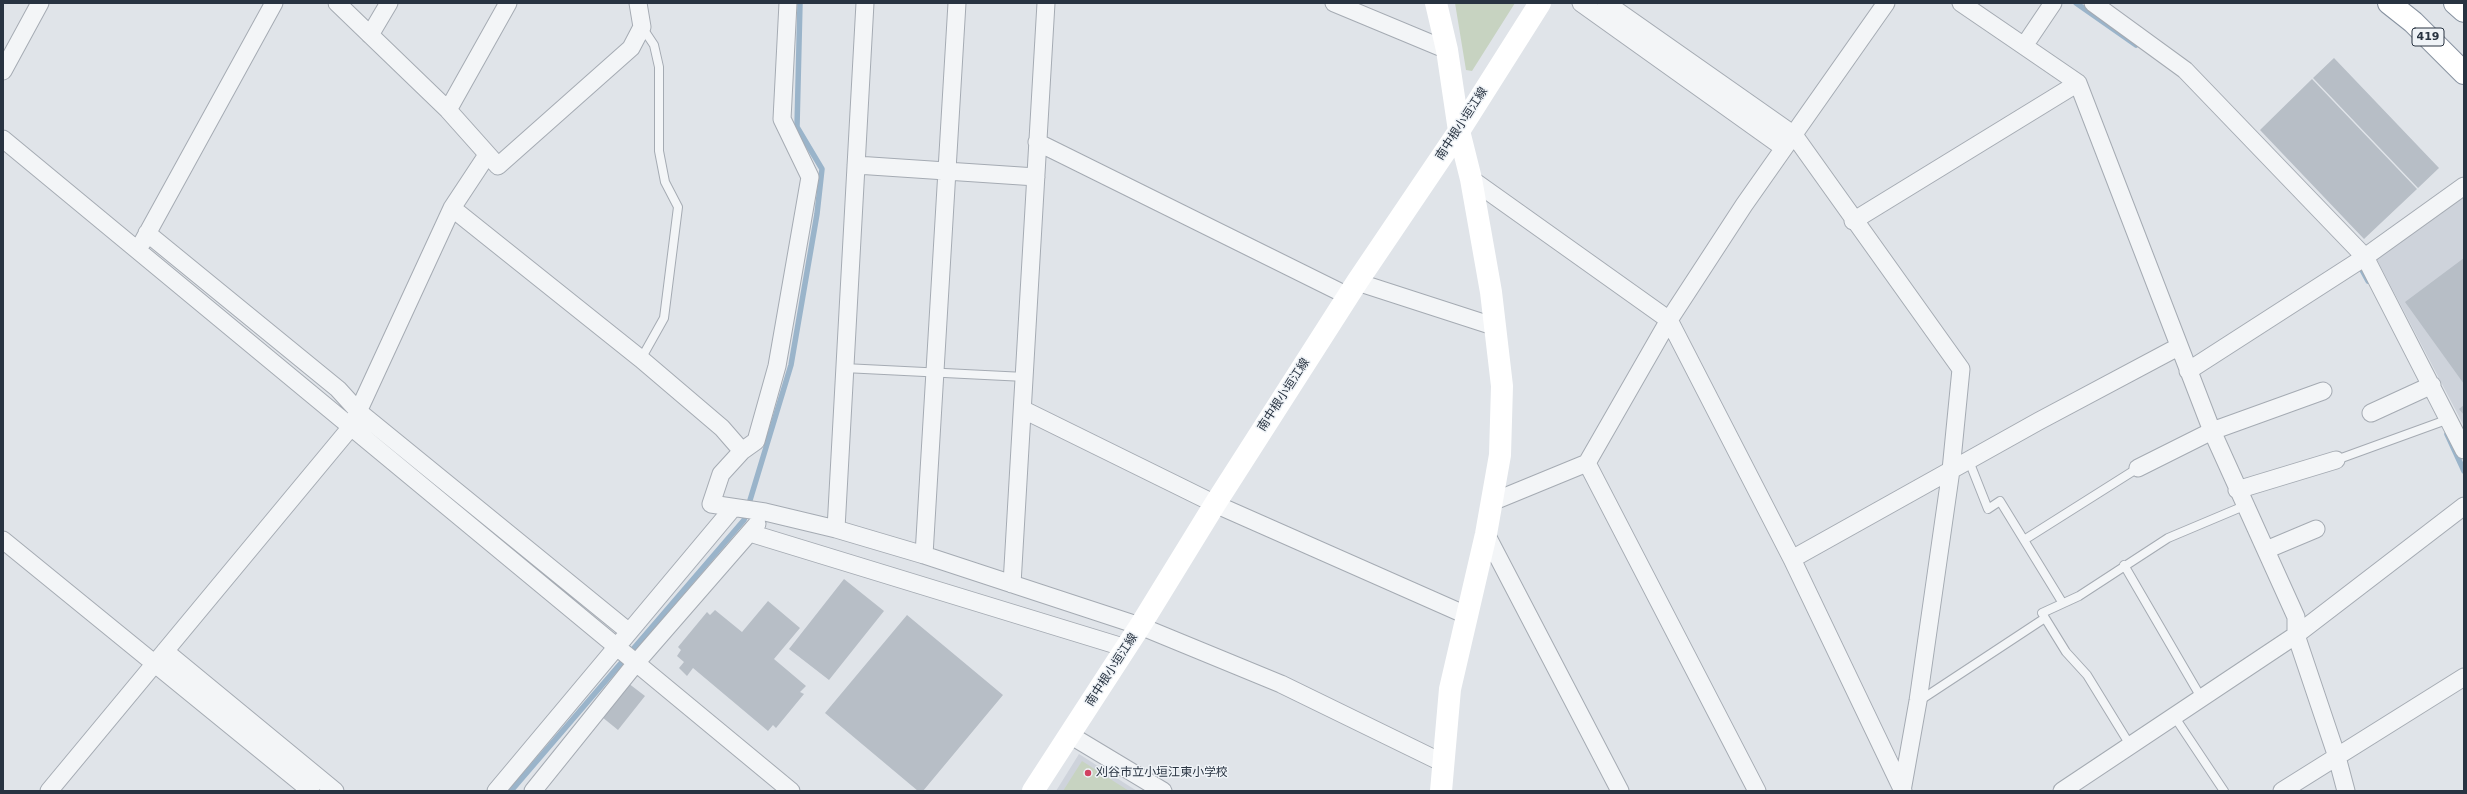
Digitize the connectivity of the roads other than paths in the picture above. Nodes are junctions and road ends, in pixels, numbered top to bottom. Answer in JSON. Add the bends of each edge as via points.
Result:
{"nodes":[{"id":1,"x":40,"y":3,"type":"edge"},
{"id":2,"x":274,"y":3,"type":"edge"},
{"id":3,"x":337,"y":3,"type":"edge"},
{"id":4,"x":389,"y":3,"type":"edge"},
{"id":5,"x":508,"y":3,"type":"edge"},
{"id":6,"x":638,"y":3,"type":"edge"},
{"id":7,"x":788,"y":3,"type":"edge"},
{"id":8,"x":865,"y":3,"type":"edge"},
{"id":9,"x":957,"y":3,"type":"edge"},
{"id":10,"x":1046,"y":3,"type":"edge"},
{"id":11,"x":1334,"y":3,"type":"edge"},
{"id":12,"x":1436,"y":3,"type":"edge"},
{"id":13,"x":1540,"y":3,"type":"edge"},
{"id":14,"x":1581,"y":3,"type":"edge"},
{"id":15,"x":1606,"y":3,"type":"edge"},
{"id":16,"x":1886,"y":3,"type":"edge"},
{"id":17,"x":1961,"y":3,"type":"edge"},
{"id":18,"x":2053,"y":3,"type":"edge"},
{"id":19,"x":2093,"y":3,"type":"edge"},
{"id":20,"x":2389,"y":3,"type":"edge"},
{"id":21,"x":2455,"y":3,"type":"edge"},
{"id":22,"x":2464,"y":11,"type":"edge"},
{"id":23,"x":642,"y":27,"type":"junction"},
{"id":24,"x":370,"y":35,"type":"junction"},
{"id":25,"x":2024,"y":46,"type":"junction"},
{"id":26,"x":1447,"y":50,"type":"junction"},
{"id":27,"x":3,"y":71,"type":"edge"},
{"id":28,"x":2464,"y":73,"type":"edge"},
{"id":29,"x":2078,"y":82,"type":"junction"},
{"id":30,"x":448,"y":110,"type":"junction"},
{"id":31,"x":1459,"y":130,"type":"junction"},
{"id":32,"x":3,"y":139,"type":"edge"},
{"id":33,"x":1037,"y":142,"type":"junction"},
{"id":34,"x":1789,"y":142,"type":"junction"},
{"id":35,"x":487,"y":155,"type":"junction"},
{"id":36,"x":856,"y":165,"type":"junction"},
{"id":37,"x":947,"y":172,"type":"junction"},
{"id":38,"x":1036,"y":177,"type":"junction"},
{"id":39,"x":1471,"y":179,"type":"junction"},
{"id":40,"x":2464,"y":186,"type":"edge"},
{"id":41,"x":452,"y":208,"type":"junction"},
{"id":42,"x":1854,"y":221,"type":"junction"},
{"id":43,"x":148,"y":233,"type":"junction"},
{"id":44,"x":137,"y":252,"type":"junction"},
{"id":45,"x":2364,"y":257,"type":"junction"},
{"id":46,"x":1352,"y":289,"type":"junction"},
{"id":47,"x":1669,"y":320,"type":"junction"},
{"id":48,"x":1496,"y":328,"type":"junction"},
{"id":49,"x":2178,"y":348,"type":"junction"},
{"id":50,"x":641,"y":359,"type":"junction"},
{"id":51,"x":844,"y":368,"type":"junction"},
{"id":52,"x":2188,"y":371,"type":"junction"},
{"id":53,"x":935,"y":372,"type":"junction"},
{"id":54,"x":1026,"y":377,"type":"junction"},
{"id":55,"x":2431,"y":386,"type":"junction"},
{"id":56,"x":2323,"y":391,"type":"dead end"},
{"id":57,"x":1024,"y":410,"type":"junction"},
{"id":58,"x":358,"y":411,"type":"junction"},
{"id":59,"x":2371,"y":413,"type":"dead end"},
{"id":60,"x":2448,"y":419,"type":"junction"},
{"id":61,"x":351,"y":427,"type":"junction"},
{"id":62,"x":2212,"y":431,"type":"junction"},
{"id":63,"x":2464,"y":450,"type":"edge"},
{"id":64,"x":742,"y":451,"type":"junction"},
{"id":65,"x":2336,"y":460,"type":"joint"},
{"id":66,"x":1969,"y":461,"type":"junction"},
{"id":67,"x":1587,"y":463,"type":"junction"},
{"id":68,"x":2138,"y":468,"type":"joint"},
{"id":69,"x":1951,"y":470,"type":"junction"},
{"id":70,"x":2237,"y":490,"type":"junction"},
{"id":71,"x":1492,"y":502,"type":"junction"},
{"id":72,"x":1215,"y":504,"type":"junction"},
{"id":73,"x":2244,"y":506,"type":"junction"},
{"id":74,"x":2464,"y":506,"type":"edge"},
{"id":75,"x":734,"y":508,"type":"junction"},
{"id":76,"x":762,"y":512,"type":"junction"},
{"id":77,"x":836,"y":529,"type":"junction"},
{"id":78,"x":2316,"y":529,"type":"dead end"},
{"id":79,"x":750,"y":533,"type":"junction"},
{"id":80,"x":1486,"y":534,"type":"junction"},
{"id":81,"x":3,"y":540,"type":"edge"},
{"id":82,"x":2024,"y":540,"type":"junction"},
{"id":83,"x":2266,"y":550,"type":"junction"},
{"id":84,"x":924,"y":555,"type":"junction"},
{"id":85,"x":1792,"y":559,"type":"junction"},
{"id":86,"x":2124,"y":565,"type":"junction"},
{"id":87,"x":1012,"y":584,"type":"junction"},
{"id":88,"x":2062,"y":602,"type":"junction"},
{"id":89,"x":1466,"y":615,"type":"junction"},
{"id":90,"x":2045,"y":618,"type":"junction"},
{"id":91,"x":1140,"y":626,"type":"junction"},
{"id":92,"x":628,"y":631,"type":"junction"},
{"id":93,"x":2296,"y":634,"type":"junction"},
{"id":94,"x":615,"y":647,"type":"junction"},
{"id":95,"x":1126,"y":648,"type":"junction"},
{"id":96,"x":164,"y":650,"type":"junction"},
{"id":97,"x":636,"y":663,"type":"junction"},
{"id":98,"x":154,"y":664,"type":"junction"},
{"id":99,"x":2464,"y":677,"type":"edge"},
{"id":100,"x":2202,"y":699,"type":"junction"},
{"id":101,"x":1918,"y":701,"type":"junction"},
{"id":102,"x":2174,"y":716,"type":"junction"},
{"id":103,"x":1070,"y":735,"type":"junction"},
{"id":104,"x":2130,"y":745,"type":"junction"},
{"id":105,"x":2337,"y":757,"type":"junction"},
{"id":106,"x":1443,"y":763,"type":"junction"},
{"id":107,"x":49,"y":791,"type":"edge"},
{"id":108,"x":311,"y":791,"type":"edge"},
{"id":109,"x":335,"y":791,"type":"edge"},
{"id":110,"x":496,"y":791,"type":"edge"},
{"id":111,"x":533,"y":791,"type":"edge"},
{"id":112,"x":791,"y":791,"type":"edge"},
{"id":113,"x":1033,"y":791,"type":"edge"},
{"id":114,"x":1163,"y":791,"type":"edge"},
{"id":115,"x":1441,"y":791,"type":"edge"},
{"id":116,"x":1620,"y":791,"type":"edge"},
{"id":117,"x":1757,"y":791,"type":"edge"},
{"id":118,"x":1901,"y":791,"type":"edge"},
{"id":119,"x":2062,"y":791,"type":"edge"},
{"id":120,"x":2224,"y":791,"type":"edge"},
{"id":121,"x":2282,"y":791,"type":"edge"},
{"id":122,"x":2346,"y":791,"type":"edge"}],
"edges":[{"from":1,"to":27,"type":"street"},
{"from":2,"to":43,"type":"street"},
{"from":3,"to":24,"type":"street"},
{"from":4,"to":24,"type":"street"},
{"from":5,"to":30,"type":"street"},
{"from":6,"to":23,"type":"street"},
{"from":7,"to":64,"type":"street","via":[[782,119],[810,176],[777,366],[756,441]]},
{"from":8,"to":36,"type":"street"},
{"from":9,"to":37,"type":"street"},
{"from":10,"to":33,"type":"street"},
{"from":11,"to":26,"type":"street"},
{"from":12,"to":26,"type":"main road"},
{"from":13,"to":31,"type":"main road","name":"南中根小垣江線"},
{"from":14,"to":34,"type":"street"},
{"from":15,"to":34,"type":"street"},
{"from":16,"to":34,"type":"street"},
{"from":17,"to":25,"type":"street"},
{"from":18,"to":25,"type":"street"},
{"from":19,"to":45,"type":"street","via":[[2185,70]]},
{"from":20,"to":28,"type":"main road","number":"419","via":[[2413,22]]},
{"from":21,"to":22,"type":"main road"},
{"from":23,"to":35,"type":"street","via":[[631,48],[498,166]]},
{"from":23,"to":50,"type":"lane","via":[[654,45],[659,67],[659,151],[665,182],[678,207],[664,318]]},
{"from":24,"to":30,"type":"street"},
{"from":25,"to":29,"type":"street"},
{"from":26,"to":31,"type":"main road"},
{"from":29,"to":42,"type":"street"},
{"from":29,"to":49,"type":"street"},
{"from":30,"to":35,"type":"street"},
{"from":31,"to":39,"type":"main road"},
{"from":31,"to":46,"type":"main road","name":"南中根小垣江線"},
{"from":32,"to":44,"type":"street"},
{"from":33,"to":38,"type":"street"},
{"from":33,"to":46,"type":"street"},
{"from":34,"to":42,"type":"street"},
{"from":34,"to":47,"type":"street"},
{"from":35,"to":41,"type":"street"},
{"from":36,"to":37,"type":"street"},
{"from":36,"to":51,"type":"street"},
{"from":37,"to":38,"type":"street"},
{"from":37,"to":53,"type":"street"},
{"from":38,"to":54,"type":"street"},
{"from":39,"to":47,"type":"street"},
{"from":39,"to":48,"type":"main road"},
{"from":40,"to":45,"type":"street"},
{"from":41,"to":50,"type":"street"},
{"from":41,"to":58,"type":"street"},
{"from":42,"to":69,"type":"street","via":[[1961,368]]},
{"from":43,"to":44,"type":"street"},
{"from":43,"to":58,"type":"street","via":[[338,389]]},
{"from":44,"to":61,"type":"street"},
{"from":45,"to":52,"type":"street"},
{"from":45,"to":55,"type":"street"},
{"from":46,"to":48,"type":"street"},
{"from":46,"to":72,"type":"main road","name":"南中根小垣江線"},
{"from":47,"to":67,"type":"street"},
{"from":47,"to":85,"type":"street"},
{"from":48,"to":71,"type":"main road","via":[[1502,406],[1500,455]]},
{"from":49,"to":52,"type":"street"},
{"from":49,"to":66,"type":"street"},
{"from":50,"to":64,"type":"street","via":[[722,428]]},
{"from":51,"to":53,"type":"lane"},
{"from":51,"to":77,"type":"street"},
{"from":52,"to":62,"type":"street"},
{"from":53,"to":54,"type":"lane"},
{"from":53,"to":84,"type":"street"},
{"from":54,"to":57,"type":"street"},
{"from":55,"to":59,"type":"street"},
{"from":55,"to":60,"type":"street"},
{"from":56,"to":62,"type":"street"},
{"from":57,"to":72,"type":"street"},
{"from":57,"to":87,"type":"street"},
{"from":58,"to":61,"type":"street"},
{"from":58,"to":92,"type":"street"},
{"from":60,"to":63,"type":"street"},
{"from":60,"to":65,"type":"lane"},
{"from":61,"to":94,"type":"street"},
{"from":61,"to":96,"type":"street"},
{"from":62,"to":68,"type":"street"},
{"from":62,"to":70,"type":"street"},
{"from":64,"to":75,"type":"street","via":[[721,474],[711,504]]},
{"from":65,"to":70,"type":"street"},
{"from":66,"to":69,"type":"street"},
{"from":66,"to":82,"type":"lane","via":[[1988,509],[2000,501]]},
{"from":67,"to":71,"type":"street"},
{"from":67,"to":117,"type":"street"},
{"from":68,"to":82,"type":"lane"},
{"from":69,"to":85,"type":"street"},
{"from":69,"to":101,"type":"street"},
{"from":70,"to":73,"type":"street"},
{"from":71,"to":80,"type":"main road"},
{"from":72,"to":89,"type":"street"},
{"from":72,"to":91,"type":"main road","name":"南中根小垣江線"},
{"from":73,"to":83,"type":"street"},
{"from":73,"to":86,"type":"lane","via":[[2168,538]]},
{"from":74,"to":93,"type":"street"},
{"from":75,"to":76,"type":"street"},
{"from":75,"to":92,"type":"street"},
{"from":76,"to":77,"type":"street"},
{"from":76,"to":79,"type":"street"},
{"from":77,"to":84,"type":"street"},
{"from":78,"to":83,"type":"street"},
{"from":79,"to":95,"type":"street"},
{"from":79,"to":97,"type":"street"},
{"from":80,"to":89,"type":"main road"},
{"from":80,"to":116,"type":"street"},
{"from":81,"to":98,"type":"street"},
{"from":82,"to":88,"type":"lane"},
{"from":83,"to":93,"type":"street","via":[[2296,617]]},
{"from":84,"to":87,"type":"street"},
{"from":85,"to":118,"type":"street"},
{"from":86,"to":88,"type":"lane","via":[[2079,596]]},
{"from":86,"to":100,"type":"lane"},
{"from":87,"to":91,"type":"street"},
{"from":88,"to":90,"type":"lane","via":[[2042,613]]},
{"from":89,"to":106,"type":"main road","via":[[1450,689]]},
{"from":90,"to":101,"type":"lane"},
{"from":90,"to":104,"type":"lane","via":[[2066,652],[2087,675]]},
{"from":91,"to":95,"type":"main road","name":"南中根小垣江線"},
{"from":91,"to":106,"type":"street","via":[[1281,684]]},
{"from":92,"to":94,"type":"street"},
{"from":93,"to":100,"type":"street"},
{"from":93,"to":105,"type":"street"},
{"from":94,"to":97,"type":"street"},
{"from":94,"to":110,"type":"street"},
{"from":95,"to":103,"type":"main road","name":"南中根小垣江線"},
{"from":96,"to":98,"type":"street"},
{"from":96,"to":109,"type":"street"},
{"from":97,"to":111,"type":"street"},
{"from":97,"to":112,"type":"street"},
{"from":98,"to":107,"type":"street"},
{"from":98,"to":108,"type":"street"},
{"from":99,"to":105,"type":"street"},
{"from":100,"to":102,"type":"street"},
{"from":101,"to":118,"type":"street"},
{"from":102,"to":104,"type":"street"},
{"from":102,"to":120,"type":"lane"},
{"from":103,"to":113,"type":"main road","name":"南中根小垣江線"},
{"from":103,"to":114,"type":"street"},
{"from":104,"to":119,"type":"street"},
{"from":105,"to":121,"type":"street"},
{"from":105,"to":122,"type":"street"},
{"from":106,"to":115,"type":"main road"}]}
